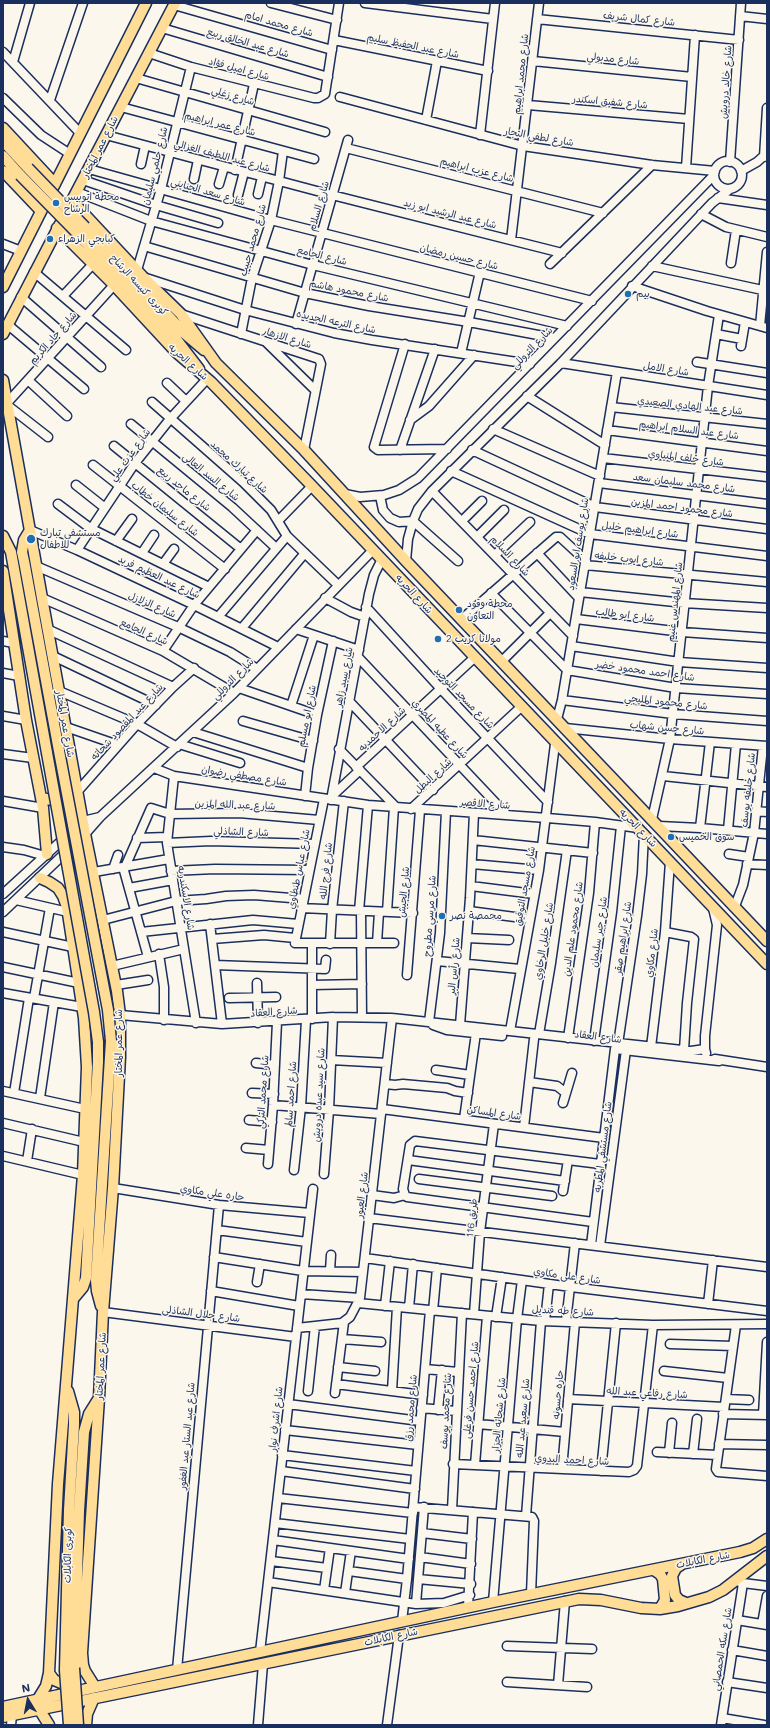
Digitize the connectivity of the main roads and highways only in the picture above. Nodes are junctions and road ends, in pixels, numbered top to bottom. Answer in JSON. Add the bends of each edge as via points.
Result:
{"nodes":[{"id":1,"x":146,"y":3,"type":"edge"},
{"id":2,"x":174,"y":4,"type":"edge"},
{"id":3,"x":3,"y":128,"type":"edge"},
{"id":4,"x":3,"y":141,"type":"edge"},
{"id":5,"x":3,"y":156,"type":"edge"},
{"id":6,"x":39,"y":167,"type":"junction"},
{"id":7,"x":3,"y":171,"type":"edge"},
{"id":8,"x":24,"y":171,"type":"junction"},
{"id":9,"x":54,"y":184,"type":"junction"},
{"id":10,"x":16,"y":185,"type":"junction"},
{"id":11,"x":74,"y":197,"type":"junction"},
{"id":12,"x":41,"y":212,"type":"junction"},
{"id":13,"x":84,"y":214,"type":"junction"},
{"id":14,"x":57,"y":228,"type":"junction"},
{"id":15,"x":67,"y":238,"type":"junction"},
{"id":16,"x":3,"y":287,"type":"edge"},
{"id":17,"x":3,"y":334,"type":"edge"},
{"id":18,"x":211,"y":356,"type":"junction"},
{"id":19,"x":205,"y":377,"type":"junction"},
{"id":20,"x":3,"y":380,"type":"edge"},
{"id":21,"x":30,"y":530,"type":"junction"},
{"id":22,"x":3,"y":536,"type":"edge"},
{"id":23,"x":3,"y":571,"type":"edge"},
{"id":24,"x":5,"y":596,"type":"edge"},
{"id":25,"x":77,"y":792,"type":"junction"},
{"id":26,"x":42,"y":803,"type":"junction"},
{"id":27,"x":46,"y":855,"type":"road end"},
{"id":28,"x":40,"y":878,"type":"road end"},
{"id":29,"x":97,"y":889,"type":"junction"},
{"id":30,"x":63,"y":896,"type":"junction"},
{"id":31,"x":767,"y":941,"type":"edge"},
{"id":32,"x":767,"y":964,"type":"edge"},
{"id":33,"x":83,"y":1012,"type":"junction"},
{"id":34,"x":120,"y":1015,"type":"junction"},
{"id":35,"x":73,"y":1299,"type":"junction"},
{"id":36,"x":103,"y":1312,"type":"junction"},
{"id":37,"x":66,"y":1387,"type":"junction"},
{"id":38,"x":99,"y":1398,"type":"joint"},
{"id":39,"x":767,"y":1539,"type":"edge"},
{"id":40,"x":767,"y":1556,"type":"edge"},
{"id":41,"x":682,"y":1564,"type":"junction"},
{"id":42,"x":654,"y":1570,"type":"junction"},
{"id":43,"x":686,"y":1604,"type":"junction"},
{"id":44,"x":660,"y":1609,"type":"junction"},
{"id":45,"x":74,"y":1668,"type":"junction"},
{"id":46,"x":49,"y":1673,"type":"junction"},
{"id":47,"x":95,"y":1687,"type":"junction"},
{"id":48,"x":94,"y":1698,"type":"junction"},
{"id":49,"x":38,"y":1704,"type":"junction"},
{"id":50,"x":3,"y":1707,"type":"edge"},
{"id":51,"x":9,"y":1719,"type":"edge"},
{"id":52,"x":49,"y":1725,"type":"edge"},
{"id":53,"x":68,"y":1725,"type":"edge"},
{"id":54,"x":74,"y":1725,"type":"edge"},
{"id":55,"x":78,"y":1725,"type":"edge"},
{"id":56,"x":86,"y":1725,"type":"edge"}],
"edges":[{"from":1,"to":9,"type":"main road"},
{"from":2,"to":11,"type":"main road","name":"شارع عمر المختار"},
{"from":3,"to":6,"type":"main road"},
{"from":4,"to":8,"type":"main road","name":"كوبرى كنيسه الرشاح"},
{"from":5,"to":8,"type":"main road","name":"كوبرى كنيسه الرشاح"},
{"from":6,"to":9,"type":"main road"},
{"from":6,"to":10,"type":"main road","via":[[40,178],[33,187],[22,188]]},
{"from":7,"to":10,"type":"main road"},
{"from":8,"to":18,"type":"main road","name":"كوبرى كنيسه الرشاح","bridge":true,"via":[[85,227],[184,332]]},
{"from":8,"to":19,"type":"main road","name":"كوبرى كنيسه الرشاح","bridge":true,"via":[[78,234],[176,339]]},
{"from":9,"to":12,"type":"main road"},
{"from":10,"to":12,"type":"main road"},
{"from":11,"to":13,"type":"main road","name":"شارع الحريه"},
{"from":11,"to":14,"type":"main road","name":"شارع عمر المختار"},
{"from":12,"to":16,"type":"main road"},
{"from":13,"to":15,"type":"main road","via":[[67,219],[64,229]]},
{"from":13,"to":18,"type":"main road","name":"شارع الحريه","via":[[182,314]]},
{"from":14,"to":15,"type":"main road","name":"شارع الحريه"},
{"from":14,"to":17,"type":"main road","name":"شارع عمر المختار"},
{"from":15,"to":19,"type":"main road","name":"شارع الحريه","via":[[177,354]]},
{"from":18,"to":31,"type":"main road","name":"شارع الحريه","via":[[304,450]]},
{"from":19,"to":32,"type":"main road","name":"شارع الحريه"},
{"from":20,"to":21,"type":"main road","name":"شارع عمر المختار"},
{"from":21,"to":25,"type":"main road","name":"شارع عمر المختار"},
{"from":21,"to":36,"type":"main road","bridge":true,"via":[[24,540],[22,552],[108,1010],[111,1041],[96,1280]]},
{"from":22,"to":35,"type":"main road","bridge":true,"via":[[9,545],[13,560],[98,1042],[86,1278],[83,1287]]},
{"from":23,"to":24,"type":"main road"},
{"from":24,"to":26,"type":"main road"},
{"from":25,"to":26,"type":"main road","via":[[63,800]]},
{"from":25,"to":29,"type":"main road","name":"شارع عمر المختار"},
{"from":26,"to":27,"type":"main road"},
{"from":28,"to":30,"type":"main road","via":[[54,885]]},
{"from":29,"to":30,"type":"main road","via":[[91,885],[78,883]]},
{"from":29,"to":34,"type":"main road","name":"شارع عمر المختار"},
{"from":30,"to":33,"type":"main road","via":[[68,912]]},
{"from":33,"to":34,"type":"main road","via":[[100,1023]]},
{"from":33,"to":35,"type":"main road","via":[[87,1067],[83,1175]]},
{"from":34,"to":36,"type":"main road","name":"شارع عمر المختار","via":[[113,1188]]},
{"from":35,"to":37,"type":"main road"},
{"from":36,"to":38,"type":"main road","name":"شارع عمر المختار"},
{"from":37,"to":45,"type":"main road","name":"كوبرى الكابلات","via":[[74,1412],[69,1510]]},
{"from":37,"to":46,"type":"main road","via":[[58,1484]]},
{"from":38,"to":45,"type":"main road","name":"كوبرى الكابلات","via":[[89,1414],[84,1432]]},
{"from":39,"to":41,"type":"main road","name":"شارع الكابلات","via":[[746,1550]]},
{"from":40,"to":43,"type":"main road","name":"شارع الكابلات","via":[[740,1582],[709,1597]]},
{"from":41,"to":42,"type":"main road","name":"شارع الكابلات"},
{"from":41,"to":43,"type":"main road","via":[[676,1568],[672,1576],[675,1595]]},
{"from":42,"to":44,"type":"main road","via":[[663,1579],[665,1600]]},
{"from":42,"to":47,"type":"main road","name":"شارع الكابلات"},
{"from":43,"to":44,"type":"main road","name":"شارع الكابلات"},
{"from":44,"to":48,"type":"main road","name":"شارع الكابلات","via":[[590,1598],[565,1601]]},
{"from":45,"to":46,"type":"main road","via":[[79,1677],[69,1683],[54,1680]]},
{"from":45,"to":47,"type":"main road","via":[[88,1677]]},
{"from":45,"to":53,"type":"main road","name":"كوبرى الكابلات","bridge":true},
{"from":45,"to":55,"type":"main road","name":"كوبرى الكابلات","bridge":true},
{"from":46,"to":49,"type":"main road"},
{"from":47,"to":49,"type":"main road","name":"شارع الكابلات"},
{"from":48,"to":49,"type":"main road","name":"شارع الكابلات"},
{"from":48,"to":56,"type":"main road","via":[[87,1714]]},
{"from":49,"to":50,"type":"main road","name":"شارع الكابلات"},
{"from":49,"to":51,"type":"main road","name":"شارع الكابلات"},
{"from":49,"to":52,"type":"main road"},
{"from":53,"to":54,"type":"main road"}]}
